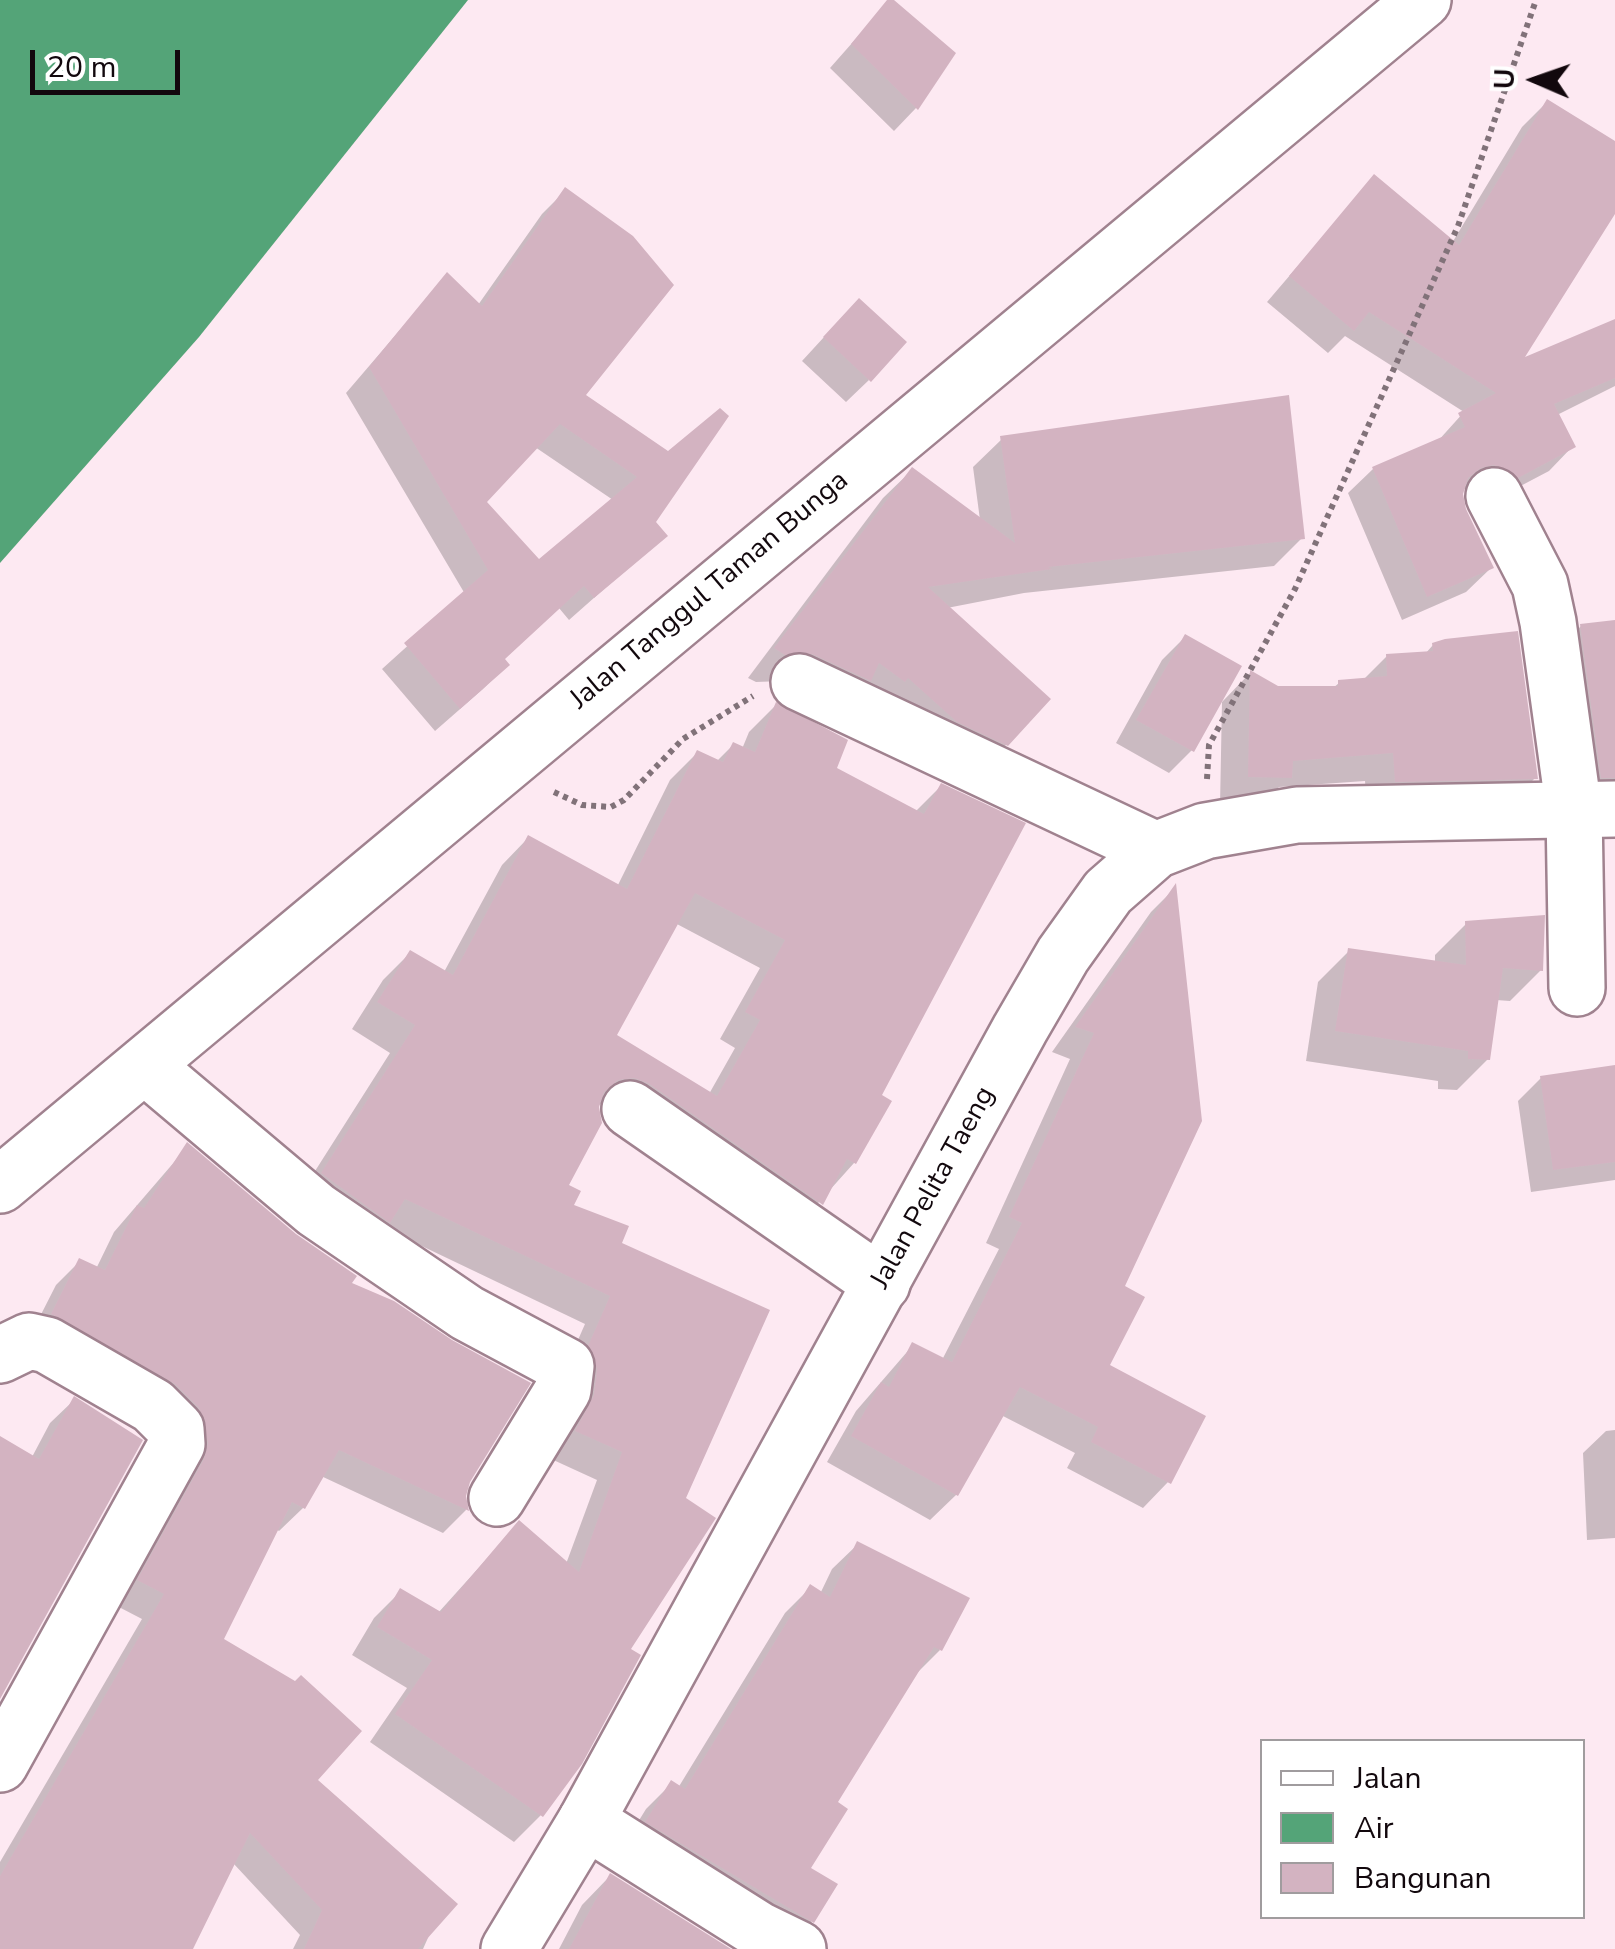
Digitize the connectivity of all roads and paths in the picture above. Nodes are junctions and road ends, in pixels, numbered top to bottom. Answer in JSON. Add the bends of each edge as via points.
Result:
{"nodes":[{"id":1,"x":1423,"y":0,"type":"edge"},
{"id":2,"x":1536,"y":0,"type":"edge"},
{"id":3,"x":1494,"y":496,"type":"dead end"},
{"id":4,"x":799,"y":682,"type":"joint"},
{"id":5,"x":505,"y":764,"type":"junction"},
{"id":6,"x":1594,"y":810,"type":"edge"},
{"id":7,"x":1181,"y":841,"type":"junction"},
{"id":8,"x":1577,"y":988,"type":"dead end"},
{"id":9,"x":144,"y":1065,"type":"junction"},
{"id":10,"x":630,"y":1108,"type":"dead end"},
{"id":11,"x":0,"y":1184,"type":"edge"},
{"id":12,"x":882,"y":1284,"type":"junction"},
{"id":13,"x":0,"y":1355,"type":"edge"},
{"id":14,"x":498,"y":1498,"type":"dead end"},
{"id":15,"x":0,"y":1764,"type":"edge"},
{"id":16,"x":586,"y":1821,"type":"junction"},
{"id":17,"x":509,"y":1949,"type":"edge"},
{"id":18,"x":798,"y":1949,"type":"edge"}],
"edges":[{"from":1,"to":5,"type":"street","name":"Jalan Tanggul Taman Bunga"},
{"from":2,"to":7,"type":"path","via":[[1458,226],[1295,589],[1209,745]]},
{"from":3,"to":6,"type":"street","via":[[1540,585],[1563,712]]},
{"from":4,"to":5,"type":"path","via":[[773,684],[683,739],[611,807],[582,805]]},
{"from":4,"to":7,"type":"street"},
{"from":5,"to":9,"type":"street","name":"Jalan Tanggul Taman Bunga"},
{"from":6,"to":7,"type":"street","via":[[1297,815]]},
{"from":6,"to":8,"type":"street"},
{"from":7,"to":12,"type":"street","name":"Jalan Pelita Taeng","via":[[1108,892],[1063,955]]},
{"from":9,"to":11,"type":"street","name":"Jalan Tanggul Taman Bunga"},
{"from":9,"to":14,"type":"street","via":[[330,1220],[467,1312],[566,1366],[563,1390]]},
{"from":10,"to":12,"type":"street"},
{"from":12,"to":16,"type":"street","name":"Jalan Pelita Taeng"},
{"from":13,"to":15,"type":"street","via":[[30,1341],[47,1345],[153,1406],[176,1430],[177,1444]]},
{"from":16,"to":17,"type":"street","name":"Jalan Pelita Taeng"},
{"from":16,"to":18,"type":"street"}]}
